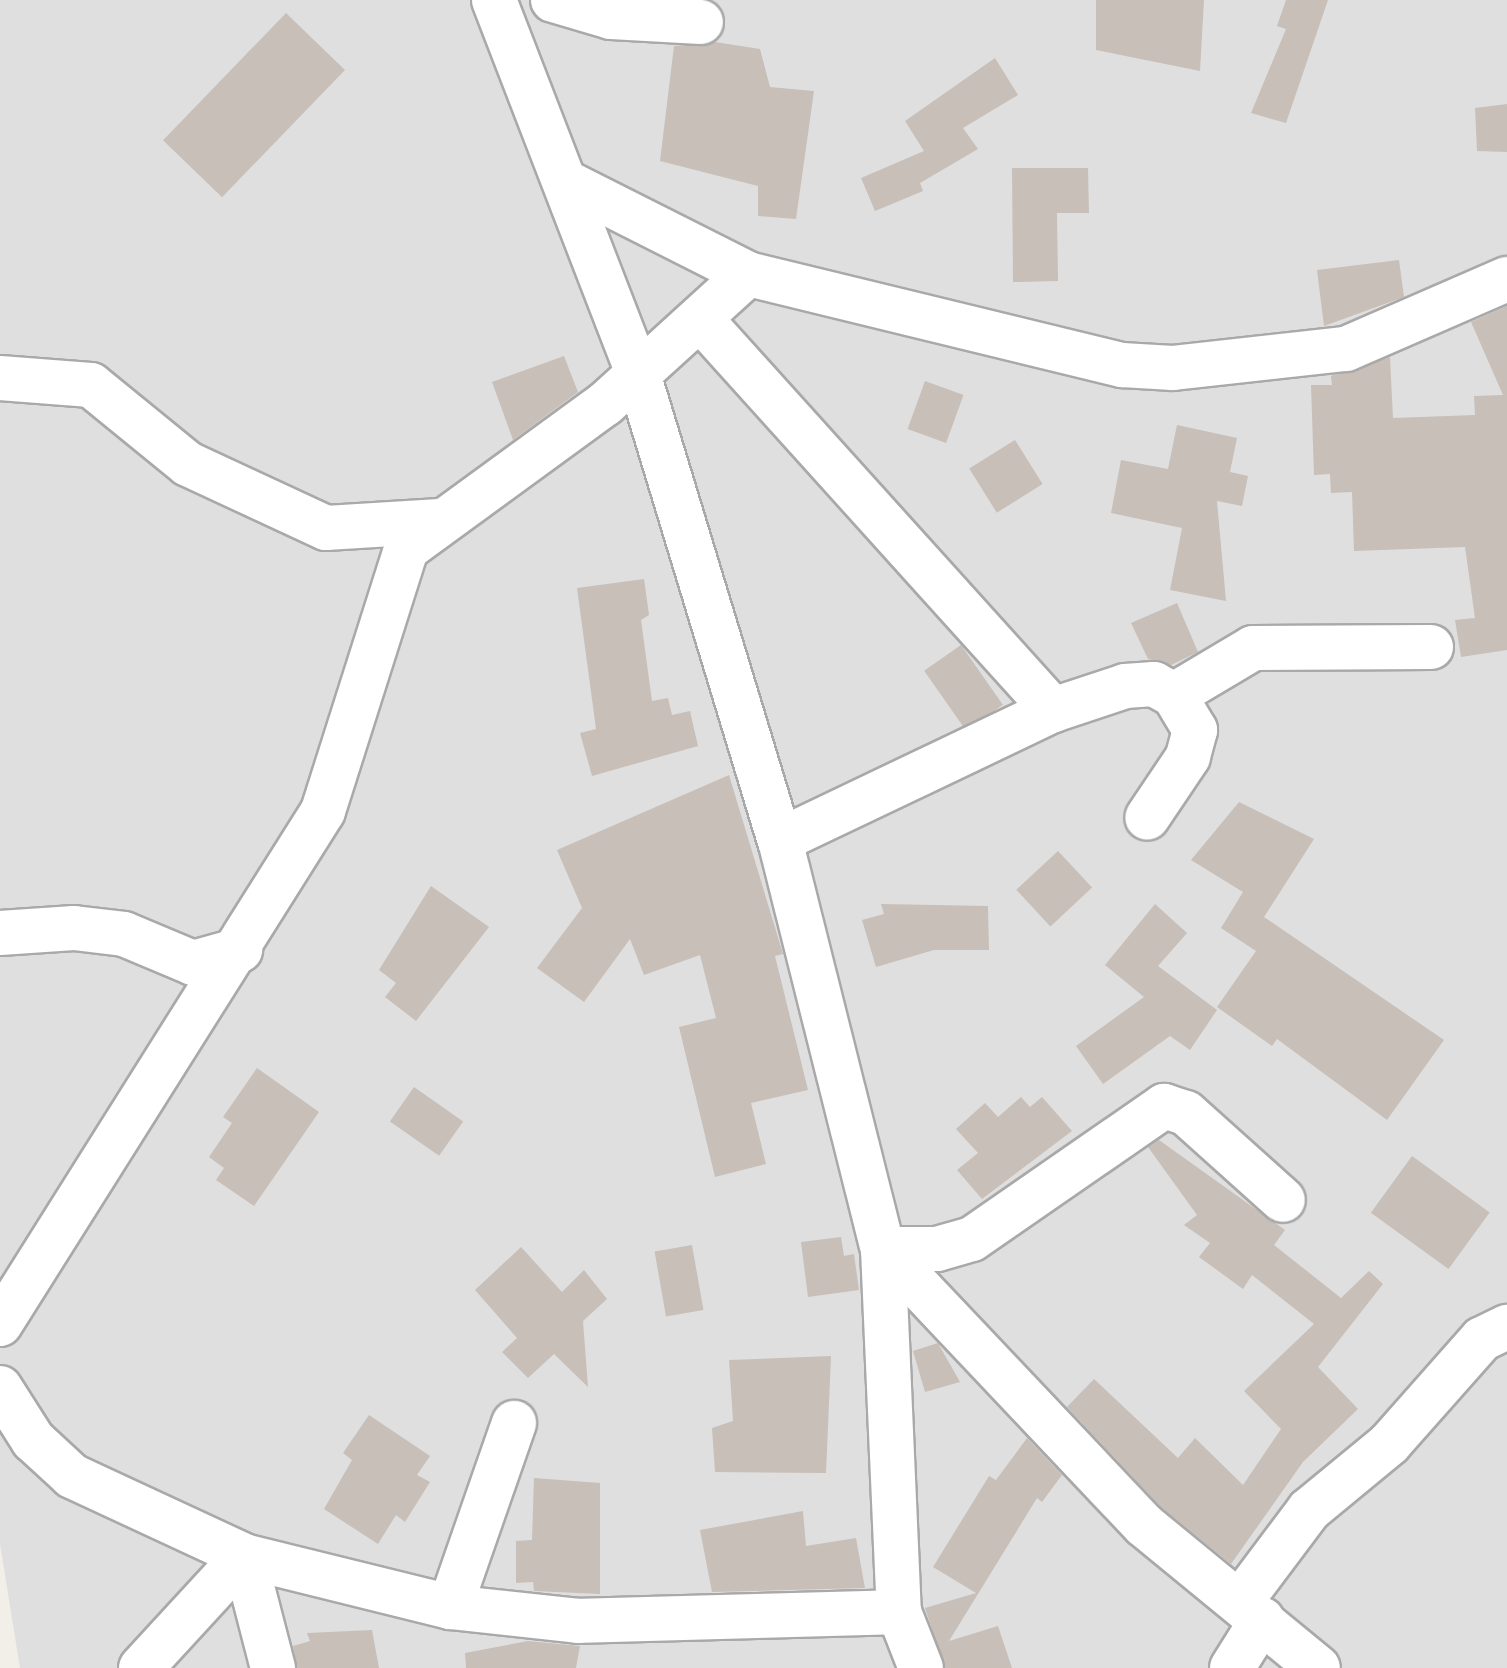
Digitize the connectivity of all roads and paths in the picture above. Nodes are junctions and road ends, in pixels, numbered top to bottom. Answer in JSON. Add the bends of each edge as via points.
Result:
{"nodes":[{"id":1,"x":494,"y":0,"type":"edge"},
{"id":2,"x":553,"y":0,"type":"edge"},
{"id":3,"x":701,"y":22,"type":"dead end"},
{"id":4,"x":570,"y":184,"type":"junction"},
{"id":5,"x":748,"y":274,"type":"junction"},
{"id":6,"x":1507,"y":279,"type":"edge"},
{"id":7,"x":703,"y":322,"type":"junction"},
{"id":8,"x":638,"y":374,"type":"junction"},
{"id":9,"x":0,"y":378,"type":"edge"},
{"id":10,"x":440,"y":521,"type":"junction"},
{"id":11,"x":1431,"y":647,"type":"dead end"},
{"id":12,"x":1174,"y":695,"type":"junction"},
{"id":13,"x":1053,"y":710,"type":"junction"},
{"id":14,"x":1147,"y":818,"type":"dead end"},
{"id":15,"x":780,"y":840,"type":"junction"},
{"id":16,"x":0,"y":933,"type":"edge"},
{"id":17,"x":240,"y":950,"type":"junction"},
{"id":18,"x":1283,"y":1200,"type":"dead end"},
{"id":19,"x":883,"y":1249,"type":"junction"},
{"id":20,"x":0,"y":1324,"type":"edge"},
{"id":21,"x":1507,"y":1327,"type":"edge"},
{"id":22,"x":0,"y":1388,"type":"edge"},
{"id":23,"x":514,"y":1423,"type":"dead end"},
{"id":24,"x":244,"y":1556,"type":"junction"},
{"id":25,"x":450,"y":1607,"type":"junction"},
{"id":26,"x":1251,"y":1611,"type":"junction"},
{"id":27,"x":899,"y":1612,"type":"junction"},
{"id":28,"x":141,"y":1668,"type":"edge"},
{"id":29,"x":273,"y":1668,"type":"edge"},
{"id":30,"x":921,"y":1668,"type":"edge"},
{"id":31,"x":1232,"y":1668,"type":"edge"},
{"id":32,"x":1318,"y":1668,"type":"edge"}],
"edges":[{"from":1,"to":4,"type":"street"},
{"from":2,"to":3,"type":"street","via":[[611,17]]},
{"from":4,"to":5,"type":"street"},
{"from":4,"to":8,"type":"street"},
{"from":5,"to":6,"type":"street","via":[[1122,365],[1173,368],[1346,349]]},
{"from":5,"to":7,"type":"street"},
{"from":7,"to":8,"type":"street"},
{"from":7,"to":13,"type":"street"},
{"from":8,"to":10,"type":"street"},
{"from":8,"to":15,"type":"street"},
{"from":9,"to":10,"type":"street","via":[[91,385],[188,464],[326,528]]},
{"from":10,"to":17,"type":"street","via":[[406,549],[382,607],[351,742],[323,811]]},
{"from":11,"to":12,"type":"street","via":[[1253,648]]},
{"from":12,"to":13,"type":"street","via":[[1154,684],[1125,686]]},
{"from":12,"to":14,"type":"street","via":[[1195,730],[1188,757]]},
{"from":13,"to":15,"type":"street"},
{"from":15,"to":19,"type":"street"},
{"from":16,"to":17,"type":"street","via":[[74,928],[124,934],[193,963]]},
{"from":17,"to":20,"type":"street"},
{"from":18,"to":19,"type":"street","via":[[1186,1113],[1164,1106],[972,1239],[937,1249]]},
{"from":19,"to":26,"type":"street","via":[[1144,1525]]},
{"from":19,"to":27,"type":"street"},
{"from":21,"to":26,"type":"street","via":[[1482,1339],[1389,1444],[1309,1510]]},
{"from":22,"to":24,"type":"street","via":[[33,1440],[72,1476]]},
{"from":23,"to":25,"type":"street"},
{"from":24,"to":25,"type":"street"},
{"from":24,"to":28,"type":"street"},
{"from":24,"to":29,"type":"street"},
{"from":25,"to":27,"type":"street","via":[[578,1621]]},
{"from":26,"to":31,"type":"street"},
{"from":26,"to":32,"type":"street"},
{"from":27,"to":30,"type":"street"}]}
